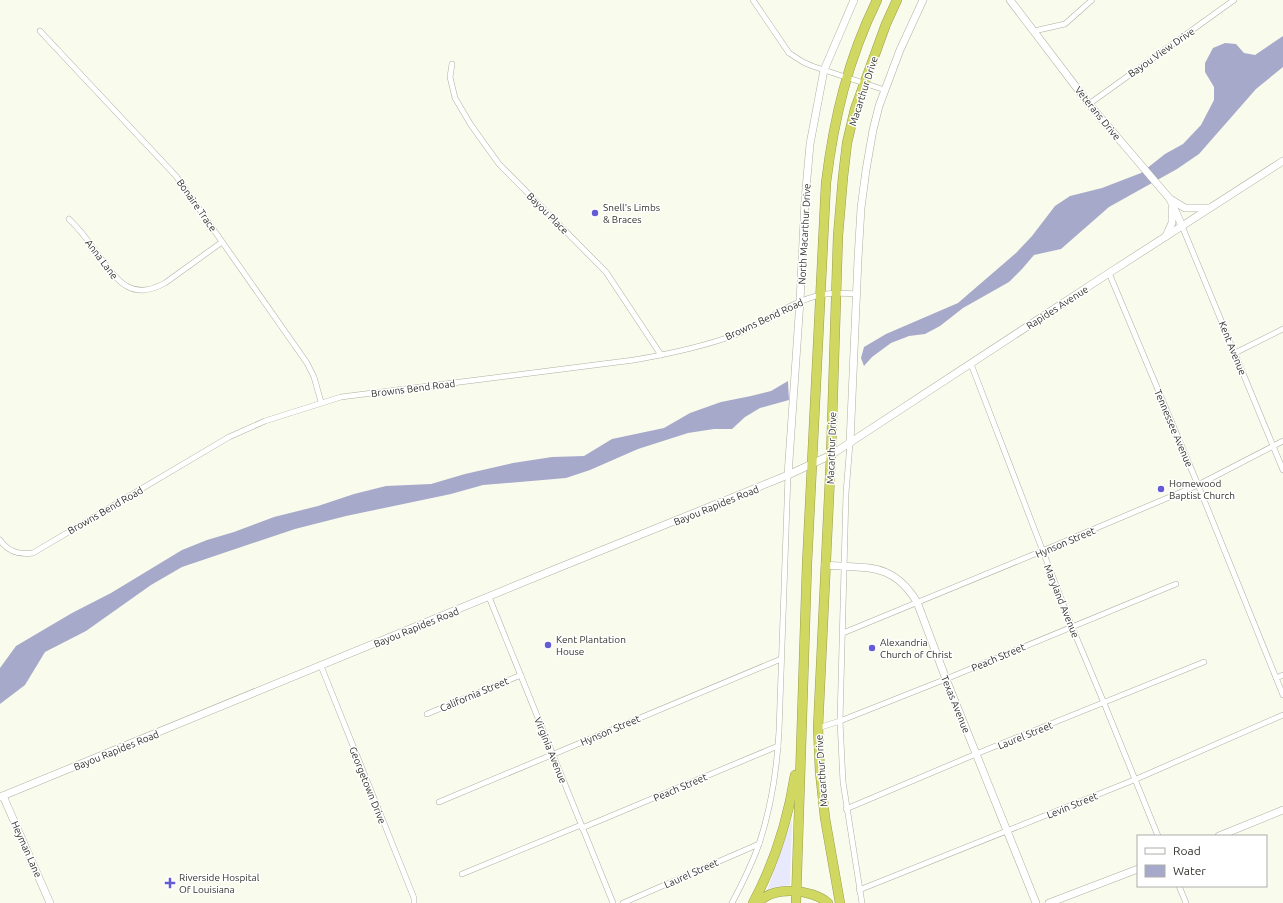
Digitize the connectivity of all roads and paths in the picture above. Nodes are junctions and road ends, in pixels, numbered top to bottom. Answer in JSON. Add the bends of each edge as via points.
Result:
{"nodes":[{"id":1,"x":753,"y":0,"type":"edge"},
{"id":2,"x":854,"y":0,"type":"edge"},
{"id":3,"x":877,"y":0,"type":"edge"},
{"id":4,"x":897,"y":0,"type":"edge"},
{"id":5,"x":924,"y":0,"type":"edge"},
{"id":6,"x":1010,"y":0,"type":"edge"},
{"id":7,"x":1092,"y":0,"type":"edge"},
{"id":8,"x":1234,"y":0,"type":"edge"},
{"id":9,"x":40,"y":31,"type":"dead end"},
{"id":10,"x":1034,"y":31,"type":"junction"},
{"id":11,"x":452,"y":64,"type":"dead end"},
{"id":12,"x":824,"y":70,"type":"junction"},
{"id":13,"x":846,"y":77,"type":"junction"},
{"id":14,"x":863,"y":83,"type":"junction"},
{"id":15,"x":885,"y":90,"type":"junction"},
{"id":16,"x":1089,"y":104,"type":"junction"},
{"id":17,"x":1283,"y":161,"type":"edge"},
{"id":18,"x":1168,"y":197,"type":"junction"},
{"id":19,"x":1210,"y":208,"type":"junction"},
{"id":20,"x":69,"y":219,"type":"dead end"},
{"id":21,"x":1182,"y":226,"type":"junction"},
{"id":22,"x":1166,"y":236,"type":"junction"},
{"id":23,"x":222,"y":242,"type":"junction"},
{"id":24,"x":1109,"y":273,"type":"junction"},
{"id":25,"x":836,"y":293,"type":"junction"},
{"id":26,"x":821,"y":294,"type":"junction"},
{"id":27,"x":857,"y":294,"type":"junction"},
{"id":28,"x":800,"y":301,"type":"junction"},
{"id":29,"x":1283,"y":329,"type":"edge"},
{"id":30,"x":1235,"y":353,"type":"junction"},
{"id":31,"x":661,"y":355,"type":"junction"},
{"id":32,"x":970,"y":364,"type":"junction"},
{"id":33,"x":321,"y":402,"type":"junction"},
{"id":34,"x":1283,"y":441,"type":"edge"},
{"id":35,"x":850,"y":443,"type":"junction"},
{"id":36,"x":1273,"y":446,"type":"junction"},
{"id":37,"x":831,"y":455,"type":"junction"},
{"id":38,"x":813,"y":464,"type":"junction"},
{"id":39,"x":1283,"y":470,"type":"edge"},
{"id":40,"x":788,"y":475,"type":"junction"},
{"id":41,"x":1198,"y":485,"type":"junction"},
{"id":42,"x":0,"y":540,"type":"edge"},
{"id":43,"x":1042,"y":552,"type":"junction"},
{"id":44,"x":807,"y":564,"type":"junction"},
{"id":45,"x":825,"y":565,"type":"junction"},
{"id":46,"x":845,"y":567,"type":"junction"},
{"id":47,"x":1176,"y":584,"type":"dead end"},
{"id":48,"x":489,"y":597,"type":"junction"},
{"id":49,"x":917,"y":602,"type":"junction"},
{"id":50,"x":1072,"y":627,"type":"junction"},
{"id":51,"x":843,"y":633,"type":"junction"},
{"id":52,"x":782,"y":659,"type":"junction"},
{"id":53,"x":1204,"y":662,"type":"dead end"},
{"id":54,"x":321,"y":666,"type":"junction"},
{"id":55,"x":520,"y":675,"type":"junction"},
{"id":56,"x":1283,"y":675,"type":"edge"},
{"id":57,"x":1276,"y":678,"type":"junction"},
{"id":58,"x":946,"y":679,"type":"junction"},
{"id":59,"x":1283,"y":695,"type":"edge"},
{"id":60,"x":1104,"y":703,"type":"junction"},
{"id":61,"x":802,"y":712,"type":"junction"},
{"id":62,"x":427,"y":714,"type":"dead end"},
{"id":63,"x":1283,"y":715,"type":"edge"},
{"id":64,"x":840,"y":721,"type":"junction"},
{"id":65,"x":818,"y":728,"type":"junction"},
{"id":66,"x":778,"y":746,"type":"junction"},
{"id":67,"x":553,"y":754,"type":"junction"},
{"id":68,"x":976,"y":754,"type":"junction"},
{"id":69,"x":1134,"y":780,"type":"junction"},
{"id":70,"x":2,"y":797,"type":"edge"},
{"id":71,"x":440,"y":802,"type":"dead end"},
{"id":72,"x":846,"y":809,"type":"junction"},
{"id":73,"x":1283,"y":810,"type":"edge"},
{"id":74,"x":582,"y":827,"type":"junction"},
{"id":75,"x":1007,"y":831,"type":"junction"},
{"id":76,"x":1158,"y":835,"type":"edge"},
{"id":77,"x":1221,"y":835,"type":"edge"},
{"id":78,"x":759,"y":844,"type":"junction"},
{"id":79,"x":1137,"y":869,"type":"edge"},
{"id":80,"x":462,"y":874,"type":"dead end"},
{"id":81,"x":1179,"y":887,"type":"edge"},
{"id":82,"x":860,"y":890,"type":"junction"},
{"id":83,"x":796,"y":892,"type":"junction"},
{"id":84,"x":50,"y":903,"type":"edge"},
{"id":85,"x":414,"y":903,"type":"edge"},
{"id":86,"x":613,"y":903,"type":"edge"},
{"id":87,"x":623,"y":903,"type":"edge"},
{"id":88,"x":732,"y":903,"type":"edge"},
{"id":89,"x":752,"y":903,"type":"edge"},
{"id":90,"x":758,"y":903,"type":"edge"},
{"id":91,"x":796,"y":903,"type":"edge"},
{"id":92,"x":828,"y":903,"type":"edge"},
{"id":93,"x":840,"y":903,"type":"edge"},
{"id":94,"x":862,"y":903,"type":"edge"},
{"id":95,"x":1036,"y":903,"type":"edge"},
{"id":96,"x":1050,"y":903,"type":"edge"},
{"id":97,"x":1186,"y":903,"type":"edge"}],
"edges":[{"from":1,"to":12,"type":"street","via":[[790,53],[803,62]]},
{"from":2,"to":12,"type":"street","name":"North Macarthur Drive"},
{"from":3,"to":13,"type":"highway","name":"Macarthur Drive"},
{"from":4,"to":14,"type":"highway","name":"Macarthur Drive"},
{"from":5,"to":15,"type":"street","via":[[902,44]]},
{"from":6,"to":10,"type":"street","name":"Veterans Drive"},
{"from":7,"to":10,"type":"street","via":[[1065,24]]},
{"from":8,"to":16,"type":"street","name":"Bayou View Drive"},
{"from":9,"to":23,"type":"street","name":"Bonaire Trace","via":[[176,176]]},
{"from":10,"to":16,"type":"street","name":"Veterans Drive"},
{"from":11,"to":31,"type":"street","name":"Bayou Place","via":[[450,77],[455,98],[499,164],[606,272]]},
{"from":12,"to":13,"type":"street"},
{"from":12,"to":28,"type":"street","name":"North Macarthur Drive","via":[[810,144]]},
{"from":13,"to":14,"type":"street"},
{"from":13,"to":26,"type":"highway","name":"Macarthur Drive","via":[[831,143],[826,183]]},
{"from":14,"to":15,"type":"street"},
{"from":14,"to":25,"type":"highway","name":"Macarthur Drive","via":[[847,142],[838,236]]},
{"from":15,"to":27,"type":"street","via":[[873,130],[866,170],[861,208]]},
{"from":16,"to":18,"type":"street","name":"Veterans Drive"},
{"from":17,"to":19,"type":"street","name":"Rapides Avenue"},
{"from":18,"to":19,"type":"street","via":[[1185,208]]},
{"from":18,"to":21,"type":"street","name":"Veterans Drive"},
{"from":18,"to":22,"type":"street","via":[[1172,223]]},
{"from":19,"to":21,"type":"street","name":"Rapides Avenue"},
{"from":20,"to":23,"type":"street","name":"Anna Lane","via":[[122,285],[142,291],[165,283]]},
{"from":21,"to":22,"type":"street","name":"Rapides Avenue"},
{"from":21,"to":30,"type":"street","name":"Kent Avenue"},
{"from":22,"to":24,"type":"street","name":"Rapides Avenue"},
{"from":23,"to":33,"type":"street","name":"Bonaire Trace","via":[[307,363]]},
{"from":24,"to":32,"type":"street","name":"Rapides Avenue"},
{"from":24,"to":41,"type":"street","name":"Tennessee Avenue"},
{"from":25,"to":26,"type":"street","name":"Browns Bend Road"},
{"from":25,"to":27,"type":"street","name":"Browns Bend Road"},
{"from":25,"to":37,"type":"highway","name":"Macarthur Drive"},
{"from":26,"to":28,"type":"street","name":"Browns Bend Road"},
{"from":26,"to":38,"type":"highway","name":"Macarthur Drive"},
{"from":27,"to":35,"type":"street"},
{"from":28,"to":31,"type":"street","name":"Browns Bend Road","via":[[732,336]]},
{"from":28,"to":40,"type":"street","name":"North Macarthur Drive"},
{"from":29,"to":30,"type":"street"},
{"from":30,"to":36,"type":"street","name":"Kent Avenue"},
{"from":31,"to":33,"type":"street","name":"Browns Bend Road","via":[[341,397]]},
{"from":32,"to":35,"type":"street","name":"Rapides Avenue"},
{"from":32,"to":43,"type":"street","name":"Maryland Avenue"},
{"from":33,"to":42,"type":"street","name":"Browns Bend Road","via":[[265,420],[229,438],[33,553],[18,554],[3,545]]},
{"from":34,"to":36,"type":"street","name":"Hynson Street"},
{"from":35,"to":37,"type":"street","name":"Rapides Avenue"},
{"from":35,"to":46,"type":"street","name":"Macarthur Drive"},
{"from":36,"to":39,"type":"street","name":"Kent Avenue"},
{"from":36,"to":41,"type":"street","name":"Hynson Street"},
{"from":37,"to":38,"type":"street","name":"Bayou Rapides Road"},
{"from":37,"to":45,"type":"highway","name":"Macarthur Drive"},
{"from":38,"to":40,"type":"street","name":"Bayou Rapides Road"},
{"from":38,"to":44,"type":"highway","name":"Macarthur Drive"},
{"from":40,"to":48,"type":"street","name":"Bayou Rapides Road"},
{"from":40,"to":52,"type":"street"},
{"from":41,"to":43,"type":"street","name":"Hynson Street"},
{"from":41,"to":57,"type":"street","name":"Tennessee Avenue"},
{"from":43,"to":49,"type":"street","name":"Hynson Street"},
{"from":43,"to":50,"type":"street","name":"Maryland Avenue"},
{"from":44,"to":45,"type":"highway"},
{"from":44,"to":61,"type":"highway","name":"Macarthur Drive"},
{"from":45,"to":46,"type":"street","name":"Texas Avenue"},
{"from":45,"to":65,"type":"highway","name":"Macarthur Drive"},
{"from":46,"to":49,"type":"street","name":"Texas Avenue","via":[[888,573],[902,582]]},
{"from":46,"to":51,"type":"street","name":"Macarthur Drive"},
{"from":47,"to":50,"type":"street","name":"Peach Street"},
{"from":48,"to":54,"type":"street","name":"Bayou Rapides Road"},
{"from":48,"to":55,"type":"street","name":"Virginia Avenue"},
{"from":49,"to":51,"type":"street","name":"Hynson Street"},
{"from":49,"to":58,"type":"street","name":"Texas Avenue"},
{"from":50,"to":58,"type":"street","name":"Peach Street"},
{"from":50,"to":60,"type":"street","name":"Maryland Avenue"},
{"from":51,"to":64,"type":"street","name":"Macarthur Drive"},
{"from":52,"to":66,"type":"street"},
{"from":52,"to":67,"type":"street","name":"Hynson Street"},
{"from":53,"to":60,"type":"street","name":"Laurel Street"},
{"from":54,"to":70,"type":"street","name":"Bayou Rapides Road"},
{"from":54,"to":85,"type":"street","name":"Georgetown Drive"},
{"from":55,"to":62,"type":"street","name":"California Street"},
{"from":55,"to":67,"type":"street","name":"Virginia Avenue"},
{"from":56,"to":57,"type":"street"},
{"from":57,"to":59,"type":"street","name":"Tennessee Avenue"},
{"from":58,"to":64,"type":"street","name":"Peach Street"},
{"from":58,"to":68,"type":"street","name":"Texas Avenue"},
{"from":60,"to":68,"type":"street","name":"Laurel Street"},
{"from":60,"to":69,"type":"street","name":"Maryland Avenue"},
{"from":61,"to":83,"type":"highway","name":"Macarthur Drive"},
{"from":61,"to":89,"type":"highway","via":[[794,777],[785,819],[772,862]]},
{"from":63,"to":69,"type":"street","name":"Levin Street"},
{"from":64,"to":65,"type":"street","name":"Peach Street"},
{"from":64,"to":72,"type":"street","name":"Macarthur Drive","via":[[842,782]]},
{"from":65,"to":93,"type":"highway","name":"Macarthur Drive","via":[[825,818]]},
{"from":66,"to":74,"type":"street","name":"Peach Street"},
{"from":66,"to":78,"type":"street","via":[[771,796]]},
{"from":67,"to":71,"type":"street","name":"Hynson Street"},
{"from":67,"to":74,"type":"street","name":"Virginia Avenue"},
{"from":68,"to":72,"type":"street","name":"Laurel Street"},
{"from":68,"to":75,"type":"street","name":"Texas Avenue"},
{"from":69,"to":75,"type":"street","name":"Levin Street"},
{"from":69,"to":76,"type":"street","name":"Maryland Avenue"},
{"from":70,"to":84,"type":"street","name":"Heyman Lane"},
{"from":72,"to":82,"type":"street","name":"Macarthur Drive"},
{"from":73,"to":77,"type":"street"},
{"from":74,"to":80,"type":"street","name":"Peach Street"},
{"from":74,"to":86,"type":"street","name":"Virginia Avenue"},
{"from":75,"to":82,"type":"street","name":"Levin Street"},
{"from":75,"to":95,"type":"street","name":"Texas Avenue"},
{"from":78,"to":87,"type":"street","name":"Laurel Street"},
{"from":78,"to":88,"type":"street"},
{"from":79,"to":96,"type":"street"},
{"from":81,"to":97,"type":"street"},
{"from":82,"to":94,"type":"street","name":"Macarthur Drive"},
{"from":83,"to":90,"type":"highway","via":[[778,892]]},
{"from":83,"to":91,"type":"highway","name":"Macarthur Drive"},
{"from":83,"to":92,"type":"highway","via":[[808,892]]}]}
